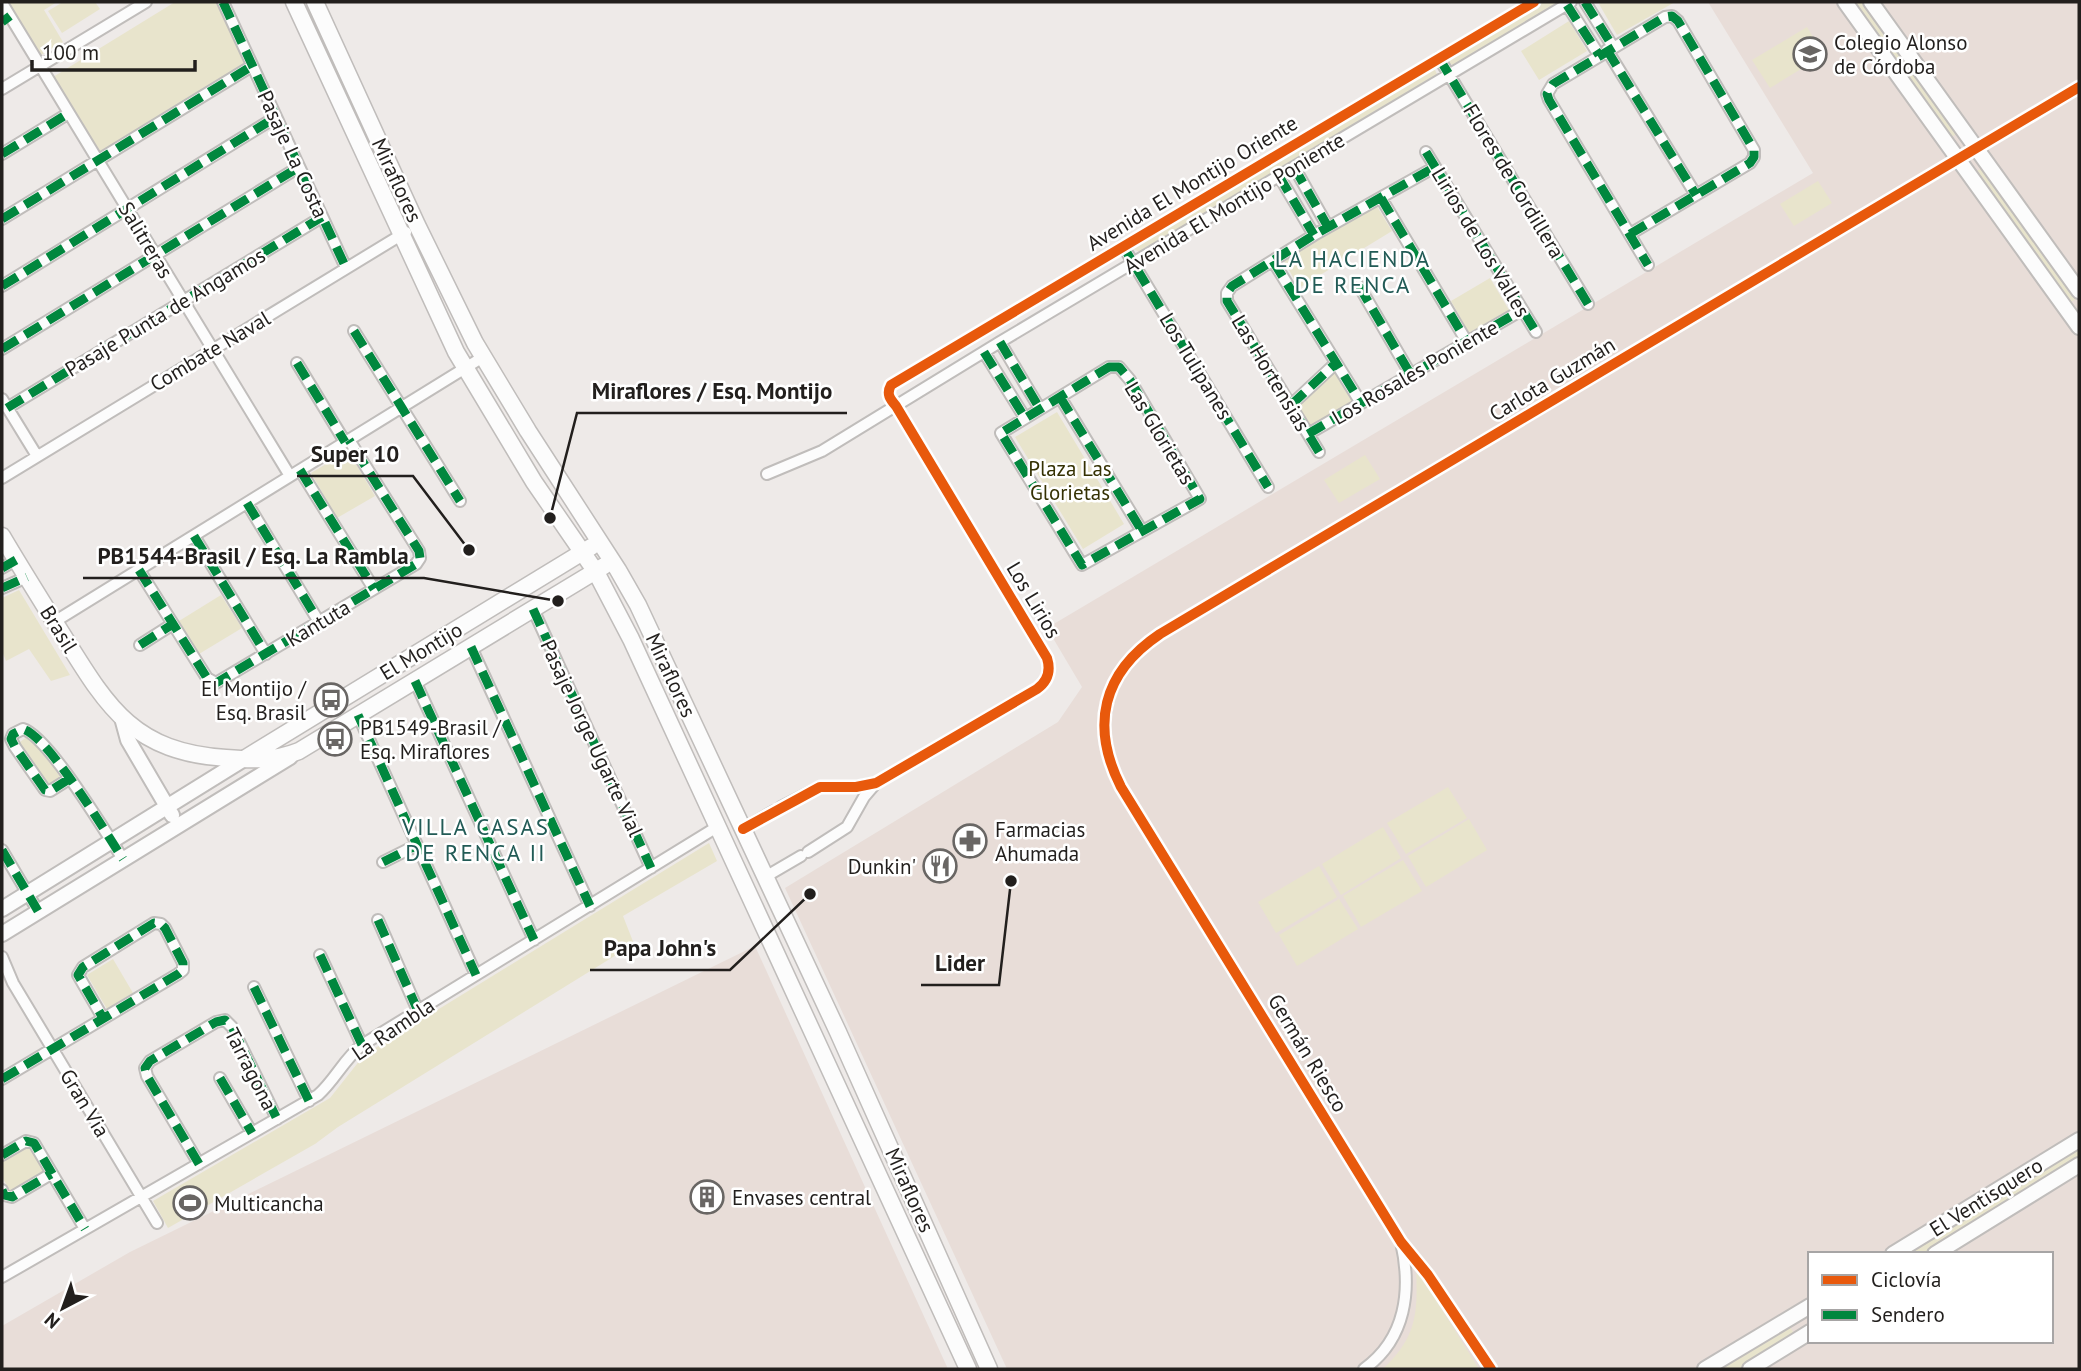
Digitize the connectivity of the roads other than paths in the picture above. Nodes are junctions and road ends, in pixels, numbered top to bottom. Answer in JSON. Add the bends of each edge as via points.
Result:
{"nodes":[{"id":1,"x":146,"y":2,"type":"edge"},
{"id":2,"x":223,"y":2,"type":"edge"},
{"id":3,"x":295,"y":2,"type":"edge"},
{"id":4,"x":315,"y":2,"type":"edge"},
{"id":5,"x":1534,"y":2,"type":"edge"},
{"id":6,"x":1585,"y":2,"type":"edge"},
{"id":7,"x":1845,"y":2,"type":"edge"},
{"id":8,"x":1871,"y":2,"type":"edge"},
{"id":9,"x":2,"y":3,"type":"edge"},
{"id":10,"x":1569,"y":3,"type":"edge"},
{"id":11,"x":6,"y":19,"type":"edge"},
{"id":12,"x":1606,"y":51,"type":"junction"},
{"id":13,"x":1439,"y":58,"type":"junction"},
{"id":14,"x":40,"y":66,"type":"junction"},
{"id":15,"x":253,"y":66,"type":"junction"},
{"id":16,"x":1449,"y":76,"type":"junction"},
{"id":17,"x":2079,"y":87,"type":"edge"},
{"id":18,"x":2,"y":89,"type":"edge"},
{"id":19,"x":69,"y":113,"type":"junction"},
{"id":20,"x":276,"y":117,"type":"junction"},
{"id":21,"x":1976,"y":149,"type":"junction"},
{"id":22,"x":1426,"y":152,"type":"dead end"},
{"id":23,"x":2,"y":154,"type":"edge"},
{"id":24,"x":1958,"y":159,"type":"junction"},
{"id":25,"x":97,"y":160,"type":"junction"},
{"id":26,"x":299,"y":167,"type":"junction"},
{"id":27,"x":1294,"y":167,"type":"junction"},
{"id":28,"x":1435,"y":167,"type":"junction"},
{"id":29,"x":1279,"y":176,"type":"junction"},
{"id":30,"x":1696,"y":195,"type":"junction"},
{"id":31,"x":1381,"y":198,"type":"junction"},
{"id":32,"x":127,"y":209,"type":"junction"},
{"id":33,"x":322,"y":217,"type":"junction"},
{"id":34,"x":2,"y":219,"type":"edge"},
{"id":35,"x":417,"y":225,"type":"junction"},
{"id":36,"x":1328,"y":227,"type":"junction"},
{"id":37,"x":1630,"y":234,"type":"junction"},
{"id":38,"x":401,"y":235,"type":"junction"},
{"id":39,"x":1314,"y":235,"type":"junction"},
{"id":40,"x":1123,"y":246,"type":"junction"},
{"id":41,"x":155,"y":255,"type":"junction"},
{"id":42,"x":1273,"y":261,"type":"junction"},
{"id":43,"x":1133,"y":263,"type":"junction"},
{"id":44,"x":1648,"y":265,"type":"dead end"},
{"id":45,"x":346,"y":268,"type":"junction"},
{"id":46,"x":2,"y":286,"type":"edge"},
{"id":47,"x":1359,"y":286,"type":"dead end"},
{"id":48,"x":2079,"y":291,"type":"edge"},
{"id":49,"x":183,"y":301,"type":"junction"},
{"id":50,"x":1588,"y":304,"type":"dead end"},
{"id":51,"x":1522,"y":310,"type":"junction"},
{"id":52,"x":2077,"y":316,"type":"edge"},
{"id":53,"x":354,"y":331,"type":"dead end"},
{"id":54,"x":1536,"y":331,"type":"dead end"},
{"id":55,"x":1000,"y":342,"type":"junction"},
{"id":56,"x":1467,"y":342,"type":"junction"},
{"id":57,"x":2,"y":349,"type":"edge"},
{"id":58,"x":213,"y":349,"type":"junction"},
{"id":59,"x":985,"y":352,"type":"junction"},
{"id":60,"x":483,"y":358,"type":"junction"},
{"id":61,"x":297,"y":363,"type":"dead end"},
{"id":62,"x":1336,"y":363,"type":"junction"},
{"id":63,"x":465,"y":368,"type":"junction"},
{"id":64,"x":1411,"y":374,"type":"junction"},
{"id":65,"x":1060,"y":397,"type":"junction"},
{"id":66,"x":4,"y":403,"type":"edge"},
{"id":67,"x":1361,"y":403,"type":"junction"},
{"id":68,"x":1291,"y":405,"type":"junction"},
{"id":69,"x":897,"y":406,"type":"junction"},
{"id":70,"x":402,"y":408,"type":"junction"},
{"id":71,"x":1040,"y":409,"type":"junction"},
{"id":72,"x":1025,"y":418,"type":"junction"},
{"id":73,"x":1308,"y":434,"type":"junction"},
{"id":74,"x":347,"y":441,"type":"junction"},
{"id":75,"x":1319,"y":452,"type":"dead end"},
{"id":76,"x":37,"y":456,"type":"junction"},
{"id":77,"x":300,"y":470,"type":"junction"},
{"id":78,"x":767,"y":474,"type":"dead end"},
{"id":79,"x":290,"y":476,"type":"junction"},
{"id":80,"x":2,"y":478,"type":"edge"},
{"id":81,"x":1268,"y":487,"type":"dead end"},
{"id":82,"x":460,"y":501,"type":"dead end"},
{"id":83,"x":247,"y":503,"type":"junction"},
{"id":84,"x":1142,"y":531,"type":"junction"},
{"id":85,"x":2,"y":536,"type":"edge"},
{"id":86,"x":194,"y":536,"type":"junction"},
{"id":87,"x":598,"y":542,"type":"junction"},
{"id":88,"x":582,"y":553,"type":"junction"},
{"id":89,"x":612,"y":561,"type":"junction"},
{"id":90,"x":9,"y":564,"type":"edge"},
{"id":91,"x":139,"y":569,"type":"junction"},
{"id":92,"x":596,"y":572,"type":"junction"},
{"id":93,"x":27,"y":577,"type":"junction"},
{"id":94,"x":2,"y":588,"type":"edge"},
{"id":95,"x":374,"y":589,"type":"junction"},
{"id":96,"x":533,"y":609,"type":"junction"},
{"id":97,"x":54,"y":622,"type":"junction"},
{"id":98,"x":319,"y":622,"type":"junction"},
{"id":99,"x":173,"y":624,"type":"junction"},
{"id":100,"x":650,"y":629,"type":"junction"},
{"id":101,"x":631,"y":639,"type":"junction"},
{"id":102,"x":140,"y":645,"type":"dead end"},
{"id":103,"x":471,"y":647,"type":"junction"},
{"id":104,"x":266,"y":654,"type":"junction"},
{"id":105,"x":415,"y":681,"type":"junction"},
{"id":106,"x":358,"y":715,"type":"junction"},
{"id":107,"x":122,"y":719,"type":"junction"},
{"id":108,"x":1106,"y":748,"type":"joint"},
{"id":109,"x":299,"y":751,"type":"junction"},
{"id":110,"x":244,"y":759,"type":"junction"},
{"id":111,"x":69,"y":779,"type":"junction"},
{"id":112,"x":876,"y":783,"type":"junction"},
{"id":113,"x":168,"y":808,"type":"junction"},
{"id":114,"x":177,"y":826,"type":"junction"},
{"id":115,"x":717,"y":827,"type":"junction"},
{"id":116,"x":743,"y":829,"type":"junction"},
{"id":117,"x":112,"y":843,"type":"junction"},
{"id":118,"x":417,"y":845,"type":"junction"},
{"id":119,"x":2,"y":850,"type":"edge"},
{"id":120,"x":122,"y":859,"type":"junction"},
{"id":121,"x":383,"y":862,"type":"dead end"},
{"id":122,"x":652,"y":868,"type":"junction"},
{"id":123,"x":765,"y":877,"type":"junction"},
{"id":124,"x":28,"y":894,"type":"junction"},
{"id":125,"x":590,"y":905,"type":"junction"},
{"id":126,"x":2,"y":909,"type":"edge"},
{"id":127,"x":38,"y":912,"type":"junction"},
{"id":128,"x":378,"y":920,"type":"dead end"},
{"id":129,"x":2,"y":934,"type":"edge"},
{"id":130,"x":534,"y":940,"type":"junction"},
{"id":131,"x":320,"y":955,"type":"dead end"},
{"id":132,"x":2,"y":957,"type":"edge"},
{"id":133,"x":476,"y":975,"type":"junction"},
{"id":134,"x":2,"y":977,"type":"edge"},
{"id":135,"x":13,"y":983,"type":"junction"},
{"id":136,"x":254,"y":988,"type":"dead end"},
{"id":137,"x":418,"y":1010,"type":"junction"},
{"id":138,"x":103,"y":1018,"type":"junction"},
{"id":139,"x":362,"y":1045,"type":"junction"},
{"id":140,"x":53,"y":1048,"type":"junction"},
{"id":141,"x":220,"y":1078,"type":"dead end"},
{"id":142,"x":2,"y":1079,"type":"edge"},
{"id":143,"x":309,"y":1101,"type":"junction"},
{"id":144,"x":276,"y":1119,"type":"junction"},
{"id":145,"x":880,"y":1122,"type":"junction"},
{"id":146,"x":857,"y":1132,"type":"junction"},
{"id":147,"x":252,"y":1133,"type":"junction"},
{"id":148,"x":2079,"y":1140,"type":"edge"},
{"id":149,"x":2,"y":1155,"type":"edge"},
{"id":150,"x":199,"y":1164,"type":"junction"},
{"id":151,"x":2079,"y":1165,"type":"edge"},
{"id":152,"x":51,"y":1174,"type":"junction"},
{"id":153,"x":2,"y":1190,"type":"edge"},
{"id":154,"x":141,"y":1197,"type":"junction"},
{"id":155,"x":157,"y":1223,"type":"dead end"},
{"id":156,"x":85,"y":1229,"type":"junction"},
{"id":157,"x":1401,"y":1242,"type":"junction"},
{"id":158,"x":1896,"y":1252,"type":"edge"},
{"id":159,"x":1938,"y":1252,"type":"edge"},
{"id":160,"x":2,"y":1277,"type":"edge"},
{"id":161,"x":1808,"y":1307,"type":"edge"},
{"id":162,"x":1790,"y":1318,"type":"junction"},
{"id":163,"x":1806,"y":1334,"type":"edge"},
{"id":164,"x":968,"y":1369,"type":"edge"},
{"id":165,"x":989,"y":1369,"type":"edge"},
{"id":166,"x":1364,"y":1369,"type":"edge"},
{"id":167,"x":1491,"y":1369,"type":"edge"},
{"id":168,"x":1705,"y":1369,"type":"edge"},
{"id":169,"x":1750,"y":1369,"type":"edge"}],
"edges":[{"from":1,"to":14,"type":"street"},
{"from":2,"to":15,"type":"street","name":"Pasaje La Costa"},
{"from":3,"to":38,"type":"main road","name":"Miraflores"},
{"from":4,"to":35,"type":"main road","name":"Miraflores"},
{"from":5,"to":13,"type":"street","name":"Avenida El Montijo Oriente"},
{"from":6,"to":12,"type":"street"},
{"from":7,"to":24,"type":"street"},
{"from":8,"to":21,"type":"street"},
{"from":9,"to":11,"type":"street","name":"Salitreras"},
{"from":10,"to":12,"type":"street"},
{"from":10,"to":16,"type":"street","name":"Avenida El Montijo Poniente"},
{"from":11,"to":14,"type":"street","name":"Salitreras"},
{"from":12,"to":30,"type":"street"},
{"from":12,"to":30,"type":"street","via":[[1665,17],[1678,21],[1754,150],[1751,163]]},
{"from":12,"to":37,"type":"street","via":[[1551,86],[1548,98]]},
{"from":13,"to":16,"type":"street","name":"Flores de Cordillera"},
{"from":13,"to":40,"type":"street","name":"Avenida El Montijo Oriente"},
{"from":14,"to":18,"type":"street"},
{"from":14,"to":19,"type":"street","name":"Salitreras"},
{"from":15,"to":20,"type":"street","name":"Pasaje La Costa"},
{"from":15,"to":25,"type":"street"},
{"from":16,"to":27,"type":"street","name":"Avenida El Montijo Poniente"},
{"from":16,"to":50,"type":"street","name":"Flores de Cordillera"},
{"from":17,"to":21,"type":"street","name":"Carlota Guzmán"},
{"from":19,"to":23,"type":"street"},
{"from":19,"to":25,"type":"street","name":"Salitreras"},
{"from":20,"to":26,"type":"street","name":"Pasaje La Costa"},
{"from":20,"to":32,"type":"street"},
{"from":21,"to":24,"type":"street","name":"Carlota Guzmán"},
{"from":21,"to":48,"type":"street"},
{"from":22,"to":28,"type":"street","name":"Lirios de Los Valles"},
{"from":24,"to":52,"type":"street"},
{"from":24,"to":108,"type":"street","name":"Carlota Guzmán","via":[[1151,641],[1113,685],[1104,717]]},
{"from":25,"to":32,"type":"street","name":"Salitreras"},
{"from":25,"to":34,"type":"street"},
{"from":26,"to":33,"type":"street","name":"Pasaje La Costa"},
{"from":26,"to":41,"type":"street"},
{"from":27,"to":29,"type":"street","name":"Avenida El Montijo Poniente"},
{"from":27,"to":36,"type":"street"},
{"from":28,"to":31,"type":"street"},
{"from":28,"to":51,"type":"street","name":"Lirios de Los Valles"},
{"from":29,"to":39,"type":"street"},
{"from":29,"to":43,"type":"street","name":"Avenida El Montijo Poniente"},
{"from":30,"to":37,"type":"street"},
{"from":31,"to":36,"type":"street"},
{"from":31,"to":56,"type":"street"},
{"from":32,"to":41,"type":"street","name":"Salitreras"},
{"from":32,"to":46,"type":"street"},
{"from":33,"to":45,"type":"street","name":"Pasaje La Costa"},
{"from":33,"to":49,"type":"street","name":"Pasaje Punta de Angamos"},
{"from":35,"to":38,"type":"street","name":"Combate Naval"},
{"from":35,"to":60,"type":"main road","name":"Miraflores"},
{"from":36,"to":39,"type":"street"},
{"from":37,"to":44,"type":"street"},
{"from":38,"to":45,"type":"street","name":"Combate Naval"},
{"from":38,"to":63,"type":"main road","name":"Miraflores"},
{"from":39,"to":42,"type":"street"},
{"from":40,"to":43,"type":"street","name":"Los Tulipanes"},
{"from":40,"to":69,"type":"street","name":"Avenida El Montijo Oriente","via":[[893,384],[888,393]]},
{"from":41,"to":49,"type":"street","name":"Salitreras"},
{"from":41,"to":57,"type":"street"},
{"from":42,"to":62,"type":"street"},
{"from":42,"to":68,"type":"street","name":"Las Hortensias","via":[[1231,286],[1227,301]]},
{"from":43,"to":55,"type":"street","name":"Avenida El Montijo Poniente"},
{"from":43,"to":81,"type":"street","name":"Los Tulipanes"},
{"from":45,"to":58,"type":"street","name":"Combate Naval"},
{"from":47,"to":64,"type":"street"},
{"from":49,"to":58,"type":"street","name":"Salitreras"},
{"from":49,"to":66,"type":"street","name":"Pasaje Punta de Angamos"},
{"from":51,"to":54,"type":"street","name":"Lirios de Los Valles"},
{"from":51,"to":56,"type":"street","name":"Los Rosales Poniente"},
{"from":53,"to":70,"type":"street"},
{"from":55,"to":59,"type":"street","name":"Avenida El Montijo Poniente"},
{"from":55,"to":71,"type":"street"},
{"from":56,"to":64,"type":"street","name":"Los Rosales Poniente"},
{"from":58,"to":76,"type":"street","name":"Combate Naval"},
{"from":58,"to":79,"type":"street","name":"Salitreras"},
{"from":59,"to":69,"type":"street","name":"Avenida El Montijo Poniente"},
{"from":59,"to":72,"type":"street"},
{"from":60,"to":63,"type":"street"},
{"from":60,"to":87,"type":"main road","name":"Miraflores"},
{"from":61,"to":74,"type":"street"},
{"from":62,"to":67,"type":"street"},
{"from":62,"to":68,"type":"street"},
{"from":63,"to":70,"type":"street"},
{"from":63,"to":88,"type":"main road","name":"Miraflores"},
{"from":64,"to":67,"type":"street","name":"Los Rosales Poniente"},
{"from":65,"to":71,"type":"street","name":"Las Glorietas"},
{"from":65,"to":84,"type":"street"},
{"from":65,"to":84,"type":"street","name":"Las Glorietas","via":[[1110,367],[1118,367],[1129,380],[1200,499]]},
{"from":66,"to":76,"type":"street"},
{"from":67,"to":73,"type":"street","name":"Los Rosales Poniente"},
{"from":68,"to":73,"type":"street","name":"Las Hortensias"},
{"from":69,"to":78,"type":"street","name":"Avenida El Montijo Poniente","via":[[822,451]]},
{"from":69,"to":112,"type":"street","name":"Los Lirios","via":[[1047,658],[1049,671],[1037,688]]},
{"from":70,"to":74,"type":"street"},
{"from":70,"to":82,"type":"street"},
{"from":71,"to":72,"type":"street","name":"Las Glorietas"},
{"from":72,"to":84,"type":"street","name":"Las Glorietas","via":[[1001,433],[1082,565]]},
{"from":73,"to":75,"type":"street","name":"Las Hortensias"},
{"from":74,"to":77,"type":"street"},
{"from":74,"to":95,"type":"street","name":"Kantuta","via":[[419,551],[416,564]]},
{"from":76,"to":80,"type":"street","name":"Combate Naval"},
{"from":77,"to":79,"type":"street"},
{"from":77,"to":95,"type":"street"},
{"from":79,"to":83,"type":"street"},
{"from":83,"to":86,"type":"street"},
{"from":83,"to":98,"type":"street"},
{"from":85,"to":90,"type":"main road","name":"Brasil"},
{"from":86,"to":91,"type":"street"},
{"from":86,"to":104,"type":"street"},
{"from":87,"to":88,"type":"main road","name":"El Montijo"},
{"from":87,"to":89,"type":"main road","name":"Miraflores"},
{"from":88,"to":92,"type":"main road","name":"Miraflores"},
{"from":88,"to":110,"type":"main road","name":"El Montijo"},
{"from":89,"to":92,"type":"main road","name":"El Montijo"},
{"from":89,"to":100,"type":"main road","name":"Miraflores"},
{"from":90,"to":93,"type":"main road","name":"Brasil"},
{"from":91,"to":97,"type":"street"},
{"from":91,"to":99,"type":"street"},
{"from":92,"to":96,"type":"main road","name":"El Montijo"},
{"from":92,"to":101,"type":"main road","name":"Miraflores"},
{"from":93,"to":94,"type":"street"},
{"from":93,"to":97,"type":"main road","name":"Brasil"},
{"from":95,"to":98,"type":"street","name":"Kantuta"},
{"from":96,"to":103,"type":"main road","name":"El Montijo"},
{"from":96,"to":122,"type":"street","name":"Pasaje Jorge Ugarte Vial"},
{"from":97,"to":107,"type":"main road","name":"Brasil"},
{"from":98,"to":104,"type":"street","name":"Kantuta"},
{"from":99,"to":102,"type":"street"},
{"from":99,"to":104,"type":"street","name":"Kantuta","via":[[213,682]]},
{"from":100,"to":101,"type":"main road"},
{"from":100,"to":116,"type":"main road","name":"Miraflores"},
{"from":101,"to":115,"type":"main road","name":"Miraflores"},
{"from":103,"to":105,"type":"main road","name":"El Montijo"},
{"from":103,"to":125,"type":"street"},
{"from":105,"to":106,"type":"main road","name":"El Montijo"},
{"from":105,"to":130,"type":"street"},
{"from":106,"to":109,"type":"main road","name":"El Montijo"},
{"from":106,"to":118,"type":"street"},
{"from":107,"to":110,"type":"main road","name":"Brasil","via":[[171,749]]},
{"from":107,"to":113,"type":"street","name":"Brasil","via":[[128,740]]},
{"from":108,"to":157,"type":"street","name":"Germán Riesco","via":[[1121,787]]},
{"from":109,"to":110,"type":"main road","name":"El Montijo","via":[[264,761]]},
{"from":109,"to":114,"type":"street","name":"El Montijo"},
{"from":110,"to":113,"type":"street","name":"El Montijo"},
{"from":111,"to":111,"type":"street","via":[[35,735],[23,729],[13,734],[15,747],[45,790]]},
{"from":111,"to":117,"type":"street"},
{"from":112,"to":116,"type":"street","via":[[820,787]]},
{"from":112,"to":123,"type":"street","via":[[847,827]]},
{"from":113,"to":114,"type":"street","name":"Brasil"},
{"from":113,"to":117,"type":"street","name":"El Montijo"},
{"from":114,"to":120,"type":"street","name":"El Montijo"},
{"from":115,"to":122,"type":"street","name":"La Rambla"},
{"from":115,"to":146,"type":"main road","name":"Miraflores"},
{"from":116,"to":123,"type":"main road","name":"Miraflores"},
{"from":117,"to":120,"type":"street"},
{"from":117,"to":124,"type":"street","name":"El Montijo"},
{"from":118,"to":121,"type":"street"},
{"from":118,"to":133,"type":"street"},
{"from":119,"to":124,"type":"street"},
{"from":120,"to":127,"type":"street","name":"El Montijo"},
{"from":122,"to":125,"type":"street","name":"La Rambla"},
{"from":123,"to":145,"type":"main road","name":"Miraflores"},
{"from":124,"to":126,"type":"street","name":"El Montijo"},
{"from":124,"to":127,"type":"street"},
{"from":125,"to":130,"type":"street","name":"La Rambla"},
{"from":127,"to":129,"type":"street","name":"El Montijo"},
{"from":128,"to":137,"type":"street"},
{"from":130,"to":133,"type":"street","name":"La Rambla"},
{"from":131,"to":139,"type":"street"},
{"from":132,"to":135,"type":"street","name":"Gran Via"},
{"from":133,"to":137,"type":"street","name":"La Rambla"},
{"from":134,"to":135,"type":"street","name":"Gran Via"},
{"from":135,"to":140,"type":"street","name":"Gran Via"},
{"from":136,"to":143,"type":"street"},
{"from":137,"to":139,"type":"street","name":"La Rambla"},
{"from":138,"to":138,"type":"street","via":[[183,970],[161,924],[154,923],[83,967],[78,975]]},
{"from":138,"to":140,"type":"street"},
{"from":139,"to":143,"type":"street","name":"La Rambla"},
{"from":140,"to":142,"type":"street"},
{"from":140,"to":154,"type":"street","name":"Gran Via"},
{"from":141,"to":147,"type":"street"},
{"from":143,"to":144,"type":"street","name":"La Rambla"},
{"from":144,"to":147,"type":"street","name":"La Rambla"},
{"from":144,"to":150,"type":"street","name":"Tarragona","via":[[232,1027],[225,1020],[216,1022],[145,1068]]},
{"from":145,"to":146,"type":"main road"},
{"from":145,"to":165,"type":"main road","name":"Miraflores"},
{"from":146,"to":164,"type":"main road","name":"Miraflores"},
{"from":147,"to":150,"type":"street","name":"La Rambla"},
{"from":148,"to":158,"type":"street","name":"El Ventisquero"},
{"from":149,"to":152,"type":"street","via":[[30,1141]]},
{"from":150,"to":154,"type":"street","name":"La Rambla"},
{"from":151,"to":159,"type":"street","name":"El Ventisquero"},
{"from":152,"to":153,"type":"street","via":[[12,1197]]},
{"from":152,"to":156,"type":"street"},
{"from":154,"to":155,"type":"street","name":"Gran Via"},
{"from":154,"to":156,"type":"street","name":"La Rambla"},
{"from":156,"to":160,"type":"street","name":"La Rambla"},
{"from":157,"to":166,"type":"street","name":"Germán Riesco","via":[[1406,1283],[1402,1317],[1390,1343]]},
{"from":157,"to":167,"type":"street","name":"Germán Riesco"},
{"from":161,"to":162,"type":"street"},
{"from":162,"to":163,"type":"street"},
{"from":162,"to":168,"type":"street"},
{"from":163,"to":169,"type":"street"}]}
